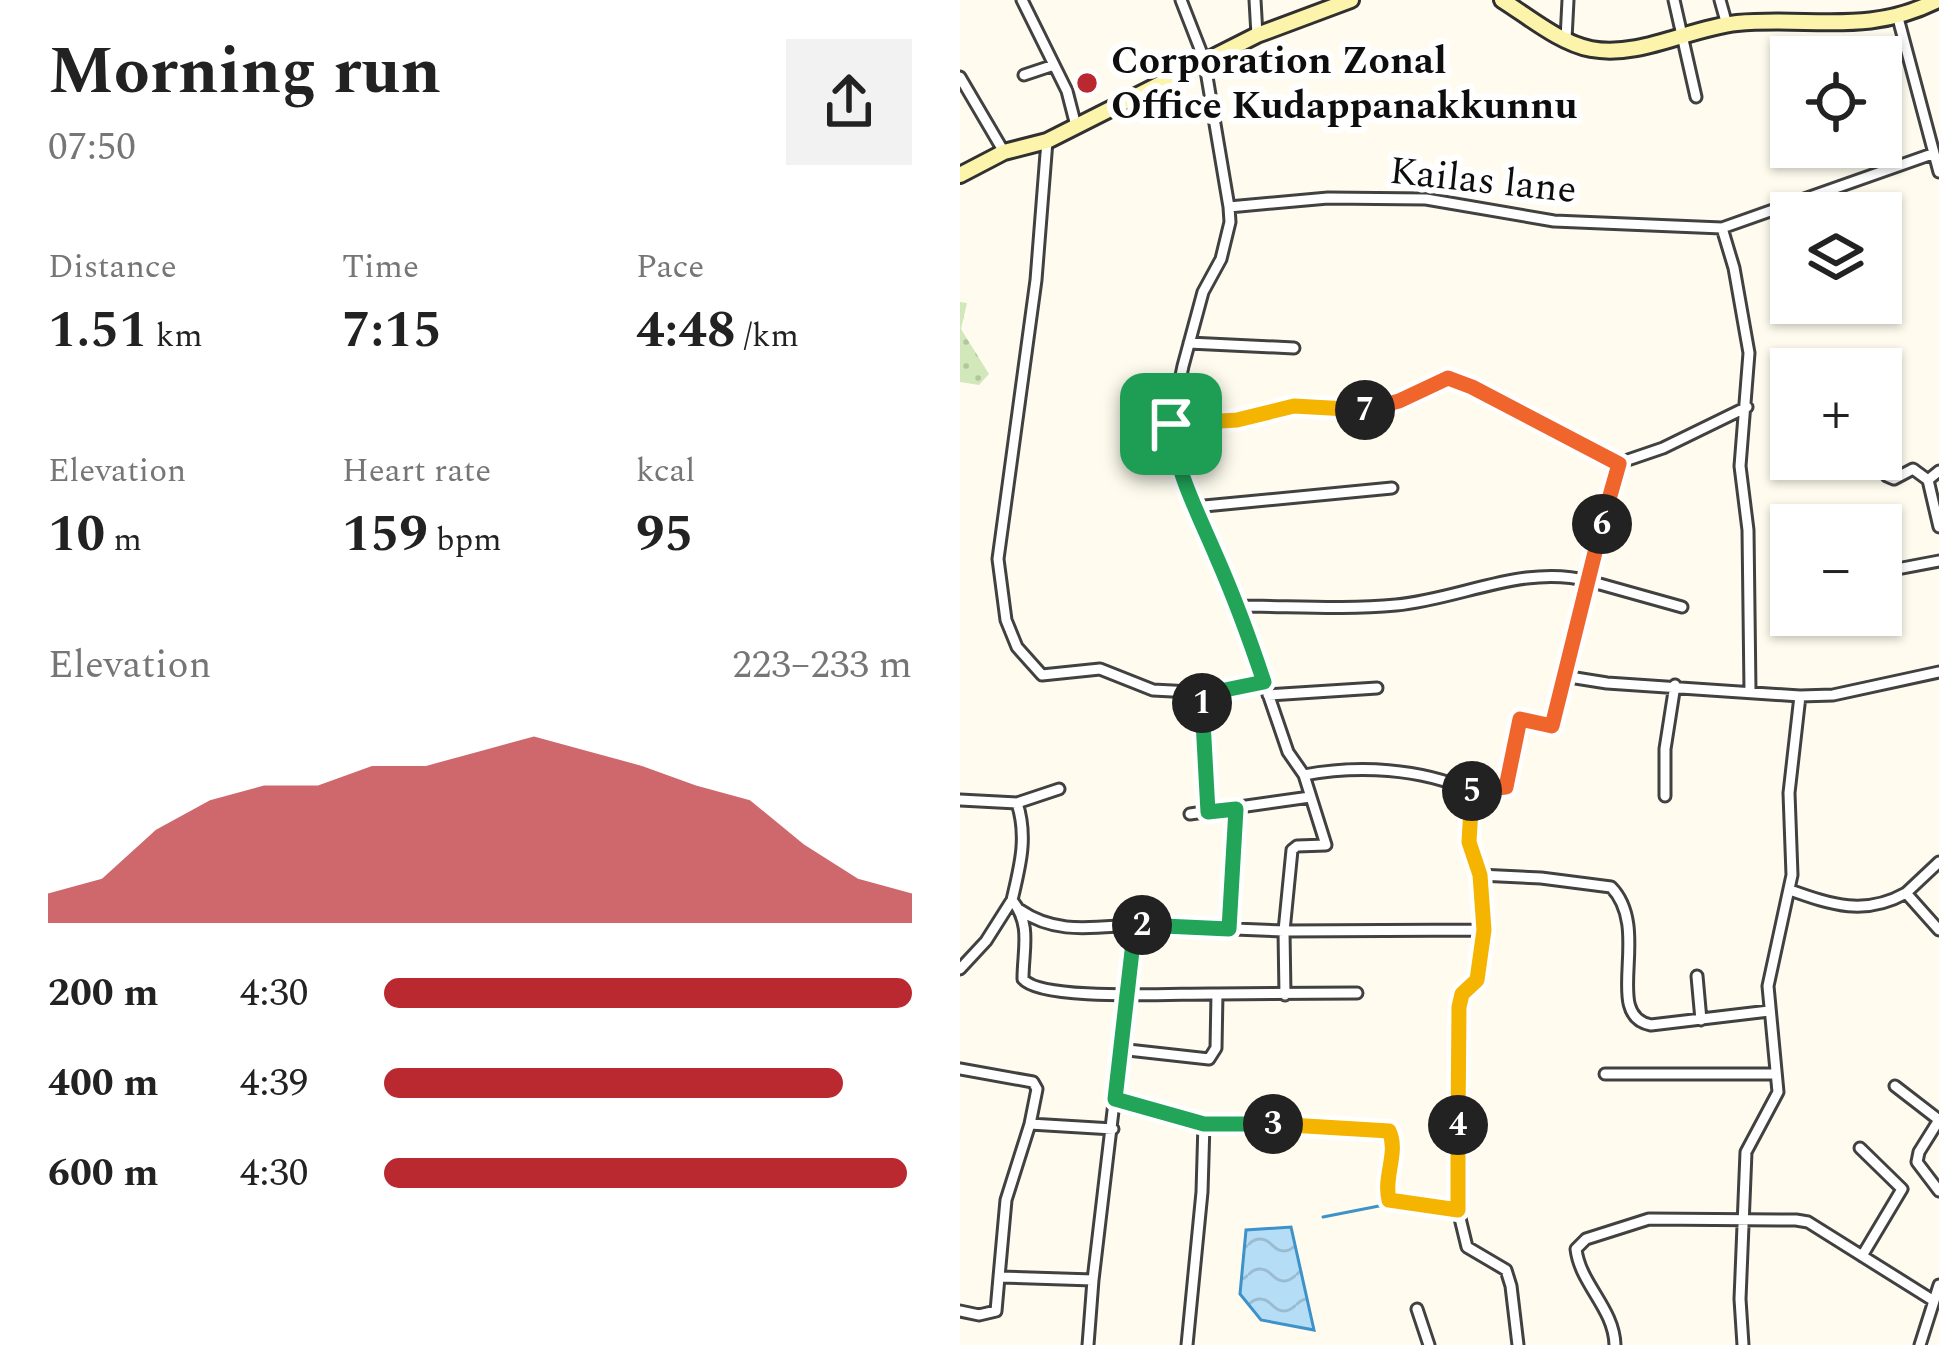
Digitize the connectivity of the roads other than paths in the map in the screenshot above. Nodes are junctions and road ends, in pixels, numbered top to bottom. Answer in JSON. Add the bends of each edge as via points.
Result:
{"nodes":[{"id":1,"x":1022,"y":0,"type":"edge"},
{"id":2,"x":1181,"y":0,"type":"edge"},
{"id":3,"x":1255,"y":0,"type":"edge"},
{"id":4,"x":1351,"y":0,"type":"edge"},
{"id":5,"x":1502,"y":0,"type":"edge"},
{"id":6,"x":1568,"y":0,"type":"edge"},
{"id":7,"x":1674,"y":0,"type":"edge"},
{"id":8,"x":1720,"y":0,"type":"edge"},
{"id":9,"x":1938,"y":0,"type":"edge"},
{"id":10,"x":1907,"y":10,"type":"edge"},
{"id":11,"x":1727,"y":25,"type":"junction"},
{"id":12,"x":1257,"y":35,"type":"junction"},
{"id":13,"x":1681,"y":36,"type":"junction"},
{"id":14,"x":1566,"y":39,"type":"junction"},
{"id":15,"x":1204,"y":59,"type":"junction"},
{"id":16,"x":1054,"y":65,"type":"junction"},
{"id":17,"x":1024,"y":76,"type":"dead end"},
{"id":18,"x":960,"y":77,"type":"edge"},
{"id":19,"x":1696,"y":98,"type":"dead end"},
{"id":20,"x":1076,"y":126,"type":"junction"},
{"id":21,"x":1047,"y":141,"type":"junction"},
{"id":22,"x":1004,"y":152,"type":"junction"},
{"id":23,"x":1932,"y":154,"type":"junction"},
{"id":24,"x":1939,"y":172,"type":"edge"},
{"id":25,"x":960,"y":175,"type":"edge"},
{"id":26,"x":1229,"y":207,"type":"junction"},
{"id":27,"x":1722,"y":228,"type":"junction"},
{"id":28,"x":1189,"y":343,"type":"junction"},
{"id":29,"x":1294,"y":348,"type":"dead end"},
{"id":30,"x":1747,"y":406,"type":"junction"},
{"id":31,"x":1171,"y":424,"type":"junction"},
{"id":32,"x":1619,"y":464,"type":"junction"},
{"id":33,"x":1939,"y":471,"type":"edge"},
{"id":34,"x":1902,"y":475,"type":"edge"},
{"id":35,"x":1928,"y":480,"type":"junction"},
{"id":36,"x":1392,"y":488,"type":"dead end"},
{"id":37,"x":1195,"y":507,"type":"junction"},
{"id":38,"x":1939,"y":527,"type":"edge"},
{"id":39,"x":1939,"y":561,"type":"edge"},
{"id":40,"x":1902,"y":568,"type":"edge"},
{"id":41,"x":1588,"y":581,"type":"junction"},
{"id":42,"x":1238,"y":606,"type":"junction"},
{"id":43,"x":1682,"y":607,"type":"dead end"},
{"id":44,"x":1939,"y":673,"type":"edge"},
{"id":45,"x":1563,"y":676,"type":"junction"},
{"id":46,"x":1264,"y":682,"type":"junction"},
{"id":47,"x":1675,"y":686,"type":"junction"},
{"id":48,"x":1377,"y":688,"type":"dead end"},
{"id":49,"x":1750,"y":691,"type":"junction"},
{"id":50,"x":1210,"y":693,"type":"junction"},
{"id":51,"x":1268,"y":695,"type":"junction"},
{"id":52,"x":1801,"y":696,"type":"junction"},
{"id":53,"x":1304,"y":775,"type":"junction"},
{"id":54,"x":1059,"y":789,"type":"dead end"},
{"id":55,"x":1471,"y":791,"type":"junction"},
{"id":56,"x":1665,"y":796,"type":"dead end"},
{"id":57,"x":1310,"y":797,"type":"junction"},
{"id":58,"x":960,"y":800,"type":"edge"},
{"id":59,"x":1017,"y":802,"type":"junction"},
{"id":60,"x":1236,"y":809,"type":"junction"},
{"id":61,"x":1208,"y":812,"type":"junction"},
{"id":62,"x":1190,"y":814,"type":"dead end"},
{"id":63,"x":1939,"y":862,"type":"edge"},
{"id":64,"x":1480,"y":875,"type":"junction"},
{"id":65,"x":1790,"y":890,"type":"junction"},
{"id":66,"x":1906,"y":893,"type":"junction"},
{"id":67,"x":1012,"y":900,"type":"junction"},
{"id":68,"x":1020,"y":910,"type":"junction"},
{"id":69,"x":1135,"y":925,"type":"junction"},
{"id":70,"x":1229,"y":929,"type":"junction"},
{"id":71,"x":1484,"y":930,"type":"junction"},
{"id":72,"x":1939,"y":930,"type":"edge"},
{"id":73,"x":1284,"y":932,"type":"junction"},
{"id":74,"x":960,"y":969,"type":"edge"},
{"id":75,"x":1697,"y":976,"type":"dead end"},
{"id":76,"x":1126,"y":992,"type":"junction"},
{"id":77,"x":1357,"y":993,"type":"dead end"},
{"id":78,"x":1217,"y":994,"type":"junction"},
{"id":79,"x":1285,"y":995,"type":"junction"},
{"id":80,"x":1769,"y":1011,"type":"junction"},
{"id":81,"x":1700,"y":1020,"type":"junction"},
{"id":82,"x":1119,"y":1049,"type":"junction"},
{"id":83,"x":960,"y":1070,"type":"edge"},
{"id":84,"x":1605,"y":1074,"type":"dead end"},
{"id":85,"x":1776,"y":1074,"type":"junction"},
{"id":86,"x":1895,"y":1086,"type":"dead end"},
{"id":87,"x":1115,"y":1099,"type":"junction"},
{"id":88,"x":1939,"y":1120,"type":"edge"},
{"id":89,"x":1030,"y":1124,"type":"junction"},
{"id":90,"x":1204,"y":1124,"type":"junction"},
{"id":91,"x":1113,"y":1130,"type":"junction"},
{"id":92,"x":1860,"y":1148,"type":"dead end"},
{"id":93,"x":1939,"y":1191,"type":"edge"},
{"id":94,"x":1458,"y":1210,"type":"junction"},
{"id":95,"x":1744,"y":1222,"type":"junction"},
{"id":96,"x":1862,"y":1256,"type":"junction"},
{"id":97,"x":999,"y":1277,"type":"junction"},
{"id":98,"x":1093,"y":1280,"type":"junction"},
{"id":99,"x":1939,"y":1285,"type":"edge"},
{"id":100,"x":1934,"y":1301,"type":"junction"},
{"id":101,"x":1417,"y":1309,"type":"dead end"},
{"id":102,"x":960,"y":1311,"type":"edge"},
{"id":103,"x":1088,"y":1345,"type":"edge"},
{"id":104,"x":1187,"y":1345,"type":"edge"},
{"id":105,"x":1429,"y":1345,"type":"edge"},
{"id":106,"x":1518,"y":1345,"type":"edge"},
{"id":107,"x":1615,"y":1345,"type":"edge"},
{"id":108,"x":1743,"y":1345,"type":"edge"},
{"id":109,"x":1920,"y":1345,"type":"edge"}],
"edges":[{"from":1,"to":16,"type":"street"},
{"from":2,"to":15,"type":"street"},
{"from":3,"to":12,"type":"street"},
{"from":4,"to":12,"type":"main road"},
{"from":5,"to":14,"type":"main road"},
{"from":6,"to":14,"type":"street"},
{"from":7,"to":13,"type":"street"},
{"from":8,"to":11,"type":"street"},
{"from":9,"to":10,"type":"main road"},
{"from":10,"to":11,"type":"main road","via":[[1860,24]]},
{"from":10,"to":23,"type":"street"},
{"from":11,"to":13,"type":"main road"},
{"from":12,"to":15,"type":"main road"},
{"from":13,"to":14,"type":"main road","via":[[1612,50]]},
{"from":13,"to":19,"type":"street"},
{"from":15,"to":20,"type":"main road"},
{"from":15,"to":26,"type":"street"},
{"from":16,"to":17,"type":"street"},
{"from":16,"to":20,"type":"street"},
{"from":18,"to":22,"type":"street"},
{"from":20,"to":21,"type":"main road"},
{"from":21,"to":22,"type":"main road"},
{"from":21,"to":50,"type":"street","via":[[998,559],[1006,620],[1042,676],[1100,669],[1153,690]]},
{"from":22,"to":25,"type":"main road"},
{"from":23,"to":24,"type":"street"},
{"from":23,"to":27,"type":"street","name":"Kailas lane"},
{"from":26,"to":27,"type":"street","name":"Kailas lane","via":[[1426,199],[1554,220]]},
{"from":26,"to":28,"type":"street","via":[[1220,259]]},
{"from":27,"to":30,"type":"street","via":[[1746,325]]},
{"from":28,"to":29,"type":"street"},
{"from":28,"to":31,"type":"street"},
{"from":30,"to":32,"type":"street"},
{"from":30,"to":49,"type":"street","via":[[1740,466]]},
{"from":31,"to":32,"type":"street","via":[[1294,406],[1364,410],[1448,378]]},
{"from":31,"to":37,"type":"street"},
{"from":32,"to":41,"type":"street"},
{"from":33,"to":35,"type":"street"},
{"from":34,"to":35,"type":"street","via":[[1913,469]]},
{"from":35,"to":38,"type":"street"},
{"from":36,"to":37,"type":"street"},
{"from":37,"to":42,"type":"street"},
{"from":39,"to":40,"type":"street"},
{"from":41,"to":42,"type":"street","via":[[1527,577],[1401,605]]},
{"from":41,"to":43,"type":"street"},
{"from":41,"to":45,"type":"street"},
{"from":42,"to":46,"type":"street"},
{"from":44,"to":52,"type":"street"},
{"from":45,"to":47,"type":"street"},
{"from":45,"to":55,"type":"street","via":[[1552,726],[1520,719],[1506,787]]},
{"from":46,"to":50,"type":"street"},
{"from":46,"to":51,"type":"street"},
{"from":47,"to":49,"type":"street"},
{"from":47,"to":56,"type":"street"},
{"from":48,"to":51,"type":"street"},
{"from":49,"to":52,"type":"street"},
{"from":50,"to":61,"type":"street","via":[[1202,704]]},
{"from":51,"to":53,"type":"street"},
{"from":52,"to":65,"type":"street","via":[[1789,793]]},
{"from":53,"to":55,"type":"street","via":[[1351,767]]},
{"from":53,"to":57,"type":"street"},
{"from":54,"to":59,"type":"street"},
{"from":55,"to":64,"type":"street","via":[[1469,842]]},
{"from":57,"to":60,"type":"street"},
{"from":57,"to":73,"type":"street","via":[[1326,845],[1292,850]]},
{"from":58,"to":59,"type":"street"},
{"from":59,"to":67,"type":"street","via":[[1023,856]]},
{"from":60,"to":61,"type":"street"},
{"from":60,"to":70,"type":"street"},
{"from":61,"to":62,"type":"street"},
{"from":63,"to":66,"type":"street"},
{"from":64,"to":71,"type":"street"},
{"from":64,"to":81,"type":"street","via":[[1611,887],[1629,930],[1629,1014],[1651,1025]]},
{"from":65,"to":66,"type":"street","via":[[1858,909]]},
{"from":65,"to":80,"type":"street","via":[[1770,970]]},
{"from":66,"to":72,"type":"street"},
{"from":67,"to":68,"type":"street"},
{"from":67,"to":74,"type":"street"},
{"from":68,"to":69,"type":"street","via":[[1046,926]]},
{"from":68,"to":76,"type":"street","via":[[1023,979],[1031,988]]},
{"from":69,"to":70,"type":"street"},
{"from":69,"to":76,"type":"street"},
{"from":70,"to":73,"type":"street"},
{"from":71,"to":73,"type":"street"},
{"from":71,"to":94,"type":"street","via":[[1477,980],[1459,1007]]},
{"from":73,"to":79,"type":"street"},
{"from":75,"to":81,"type":"street"},
{"from":76,"to":78,"type":"street"},
{"from":76,"to":82,"type":"street"},
{"from":77,"to":79,"type":"street"},
{"from":78,"to":79,"type":"street"},
{"from":78,"to":82,"type":"street","via":[[1209,1059]]},
{"from":80,"to":81,"type":"street"},
{"from":80,"to":85,"type":"street"},
{"from":82,"to":87,"type":"street"},
{"from":83,"to":89,"type":"street","via":[[1034,1082]]},
{"from":84,"to":85,"type":"street"},
{"from":85,"to":95,"type":"street","via":[[1775,1102],[1746,1152]]},
{"from":86,"to":88,"type":"street"},
{"from":87,"to":90,"type":"street"},
{"from":87,"to":91,"type":"street"},
{"from":88,"to":93,"type":"street","via":[[1917,1162]]},
{"from":89,"to":91,"type":"street"},
{"from":89,"to":97,"type":"street","via":[[1006,1200]]},
{"from":90,"to":94,"type":"street","via":[[1389,1131],[1389,1200]]},
{"from":90,"to":104,"type":"street"},
{"from":91,"to":98,"type":"street"},
{"from":92,"to":96,"type":"street","via":[[1902,1189]]},
{"from":94,"to":106,"type":"street","via":[[1467,1246],[1506,1270]]},
{"from":95,"to":96,"type":"street","via":[[1808,1222]]},
{"from":95,"to":107,"type":"street","via":[[1649,1219],[1581,1243],[1576,1256],[1612,1322]]},
{"from":95,"to":108,"type":"street"},
{"from":96,"to":100,"type":"street"},
{"from":97,"to":98,"type":"street"},
{"from":97,"to":102,"type":"street","via":[[996,1311]]},
{"from":98,"to":103,"type":"street"},
{"from":99,"to":100,"type":"street"},
{"from":100,"to":109,"type":"street"},
{"from":101,"to":105,"type":"street"}]}
